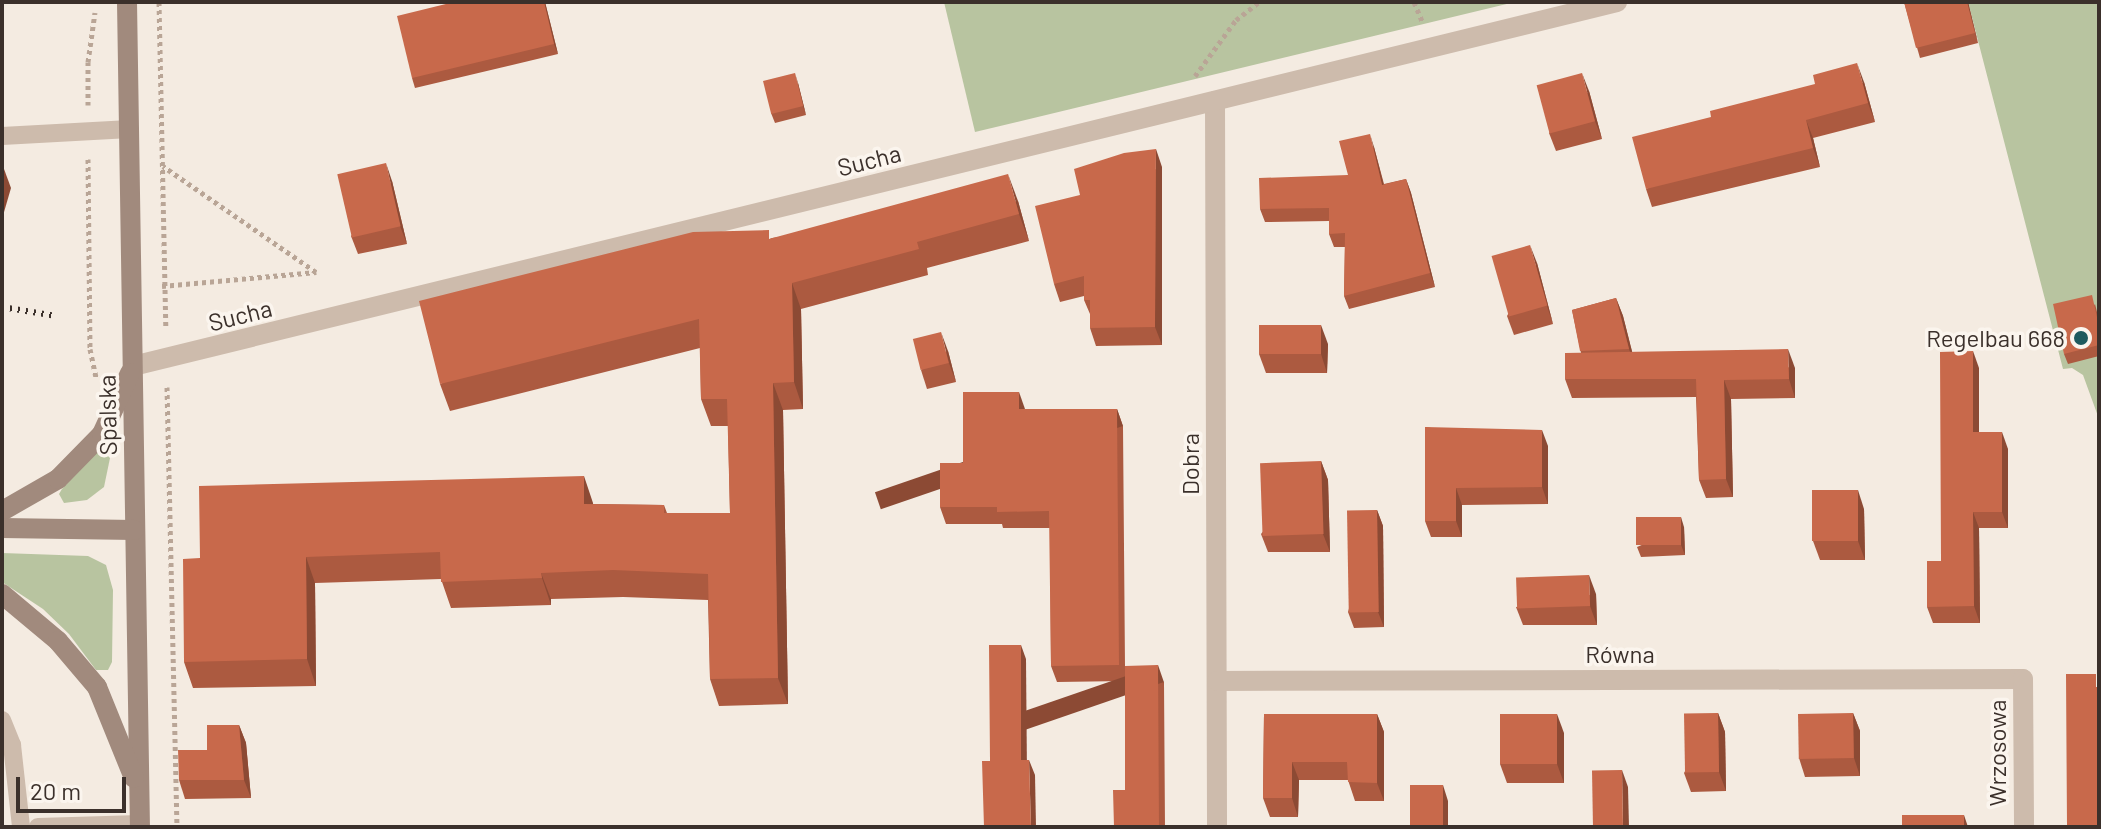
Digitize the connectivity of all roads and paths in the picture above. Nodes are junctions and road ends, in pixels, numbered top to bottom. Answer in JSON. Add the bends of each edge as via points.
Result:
{"nodes":[{"id":1,"x":96,"y":2,"type":"edge"},
{"id":2,"x":127,"y":2,"type":"edge"},
{"id":3,"x":159,"y":2,"type":"edge"},
{"id":4,"x":1259,"y":2,"type":"edge"},
{"id":5,"x":1617,"y":2,"type":"edge"},
{"id":6,"x":1215,"y":101,"type":"junction"},
{"id":7,"x":1169,"y":112,"type":"junction"},
{"id":8,"x":130,"y":129,"type":"junction"},
{"id":9,"x":88,"y":130,"type":"junction"},
{"id":10,"x":2,"y":136,"type":"edge"},
{"id":11,"x":163,"y":166,"type":"junction"},
{"id":12,"x":166,"y":286,"type":"junction"},
{"id":13,"x":131,"y":288,"type":"junction"},
{"id":14,"x":90,"y":290,"type":"junction"},
{"id":15,"x":166,"y":337,"type":"dead end"},
{"id":16,"x":133,"y":366,"type":"junction"},
{"id":17,"x":98,"y":385,"type":"dead end"},
{"id":18,"x":167,"y":392,"type":"dead end"},
{"id":19,"x":2,"y":511,"type":"edge"},
{"id":20,"x":2,"y":528,"type":"edge"},
{"id":21,"x":134,"y":530,"type":"junction"},
{"id":22,"x":2,"y":594,"type":"edge"},
{"id":23,"x":2023,"y":679,"type":"joint"},
{"id":24,"x":1217,"y":681,"type":"junction"},
{"id":25,"x":2,"y":720,"type":"edge"},
{"id":26,"x":7,"y":744,"type":"edge"},
{"id":27,"x":139,"y":791,"type":"junction"},
{"id":28,"x":140,"y":825,"type":"edge"},
{"id":29,"x":21,"y":827,"type":"edge"},
{"id":30,"x":38,"y":827,"type":"edge"},
{"id":31,"x":177,"y":827,"type":"edge"},
{"id":32,"x":1217,"y":827,"type":"edge"},
{"id":33,"x":2024,"y":827,"type":"edge"}],
"edges":[{"from":1,"to":9,"type":"path","via":[[88,62]]},
{"from":2,"to":8,"type":"street","name":"Spalska"},
{"from":3,"to":11,"type":"path"},
{"from":4,"to":7,"type":"path","via":[[1236,20]]},
{"from":5,"to":6,"type":"street","name":"Sucha"},
{"from":6,"to":7,"type":"street","name":"Sucha"},
{"from":6,"to":24,"type":"street","name":"Dobra"},
{"from":7,"to":16,"type":"street","name":"Sucha"},
{"from":8,"to":9,"type":"lane"},
{"from":8,"to":13,"type":"street","name":"Spalska"},
{"from":9,"to":10,"type":"lane"},
{"from":9,"to":14,"type":"path"},
{"from":11,"to":12,"type":"path"},
{"from":11,"to":12,"type":"path","via":[[316,272]]},
{"from":12,"to":13,"type":"path"},
{"from":12,"to":15,"type":"path"},
{"from":13,"to":14,"type":"path"},
{"from":13,"to":16,"type":"street","name":"Spalska"},
{"from":14,"to":17,"type":"path","via":[[90,349]]},
{"from":16,"to":19,"type":"street","via":[[102,434],[58,479]]},
{"from":16,"to":21,"type":"street","name":"Spalska"},
{"from":18,"to":31,"type":"path"},
{"from":20,"to":21,"type":"street"},
{"from":21,"to":27,"type":"street","name":"Spalska"},
{"from":22,"to":27,"type":"street","via":[[58,641],[97,687]]},
{"from":23,"to":24,"type":"street","name":"Równa"},
{"from":23,"to":33,"type":"street","name":"Wrzosowa"},
{"from":24,"to":32,"type":"street","name":"Dobra"},
{"from":25,"to":26,"type":"lane"},
{"from":26,"to":29,"type":"lane"},
{"from":27,"to":28,"type":"street","name":"Spalska"},
{"from":28,"to":30,"type":"lane"}]}
